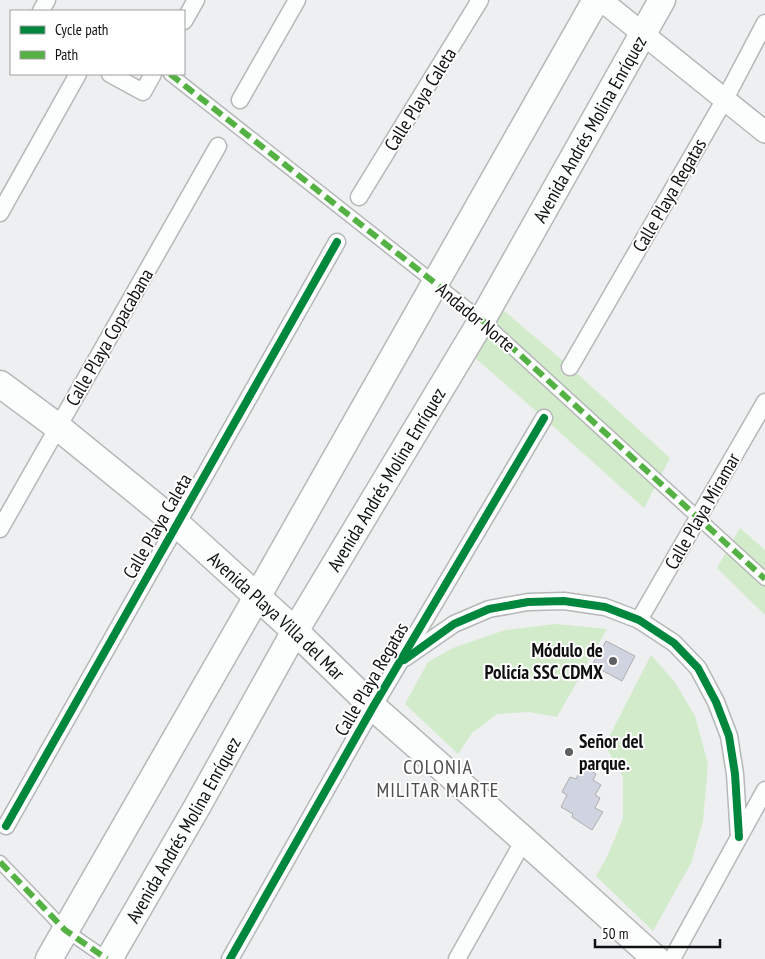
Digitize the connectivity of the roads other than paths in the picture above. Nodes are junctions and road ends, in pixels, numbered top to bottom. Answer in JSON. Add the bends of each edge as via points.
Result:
{"nodes":[{"id":1,"x":196,"y":0,"type":"edge"},
{"id":2,"x":297,"y":0,"type":"edge"},
{"id":3,"x":480,"y":0,"type":"edge"},
{"id":4,"x":596,"y":0,"type":"edge"},
{"id":5,"x":601,"y":0,"type":"edge"},
{"id":6,"x":662,"y":0,"type":"edge"},
{"id":7,"x":185,"y":18,"type":"edge"},
{"id":8,"x":765,"y":23,"type":"edge"},
{"id":9,"x":642,"y":34,"type":"junction"},
{"id":10,"x":77,"y":75,"type":"edge"},
{"id":11,"x":112,"y":75,"type":"edge"},
{"id":12,"x":152,"y":75,"type":"edge"},
{"id":13,"x":171,"y":75,"type":"edge"},
{"id":14,"x":724,"y":99,"type":"junction"},
{"id":15,"x":240,"y":100,"type":"dead end"},
{"id":16,"x":765,"y":132,"type":"edge"},
{"id":17,"x":218,"y":146,"type":"dead end"},
{"id":18,"x":359,"y":198,"type":"dead end"},
{"id":19,"x":0,"y":213,"type":"edge"},
{"id":20,"x":337,"y":242,"type":"dead end"},
{"id":21,"x":435,"y":282,"type":"junction"},
{"id":22,"x":482,"y":320,"type":"junction"},
{"id":23,"x":570,"y":366,"type":"dead end"},
{"id":24,"x":0,"y":384,"type":"edge"},
{"id":25,"x":765,"y":402,"type":"edge"},
{"id":26,"x":544,"y":418,"type":"dead end"},
{"id":27,"x":58,"y":427,"type":"junction"},
{"id":28,"x":698,"y":517,"type":"junction"},
{"id":29,"x":177,"y":524,"type":"junction"},
{"id":30,"x":0,"y":529,"type":"edge"},
{"id":31,"x":765,"y":579,"type":"edge"},
{"id":32,"x":257,"y":597,"type":"junction"},
{"id":33,"x":639,"y":620,"type":"junction"},
{"id":34,"x":295,"y":632,"type":"junction"},
{"id":35,"x":400,"y":663,"type":"junction"},
{"id":36,"x":373,"y":706,"type":"junction"},
{"id":37,"x":765,"y":790,"type":"edge"},
{"id":38,"x":6,"y":826,"type":"dead end"},
{"id":39,"x":739,"y":837,"type":"junction"},
{"id":40,"x":524,"y":840,"type":"junction"},
{"id":41,"x":0,"y":862,"type":"edge"},
{"id":42,"x":65,"y":930,"type":"junction"},
{"id":43,"x":49,"y":959,"type":"edge"},
{"id":44,"x":108,"y":959,"type":"edge"},
{"id":45,"x":230,"y":959,"type":"edge"},
{"id":46,"x":457,"y":959,"type":"edge"},
{"id":47,"x":656,"y":959,"type":"edge"},
{"id":48,"x":672,"y":959,"type":"edge"}],
"edges":[{"from":1,"to":7,"type":"street"},
{"from":2,"to":15,"type":"street"},
{"from":3,"to":18,"type":"street","name":"Calle Playa Caleta"},
{"from":4,"to":21,"type":"main road"},
{"from":5,"to":9,"type":"street"},
{"from":6,"to":9,"type":"main road","name":"Avenida Andrés Molina Enríquez"},
{"from":8,"to":14,"type":"street","name":"Calle Playa Regatas"},
{"from":9,"to":14,"type":"street"},
{"from":9,"to":22,"type":"main road","name":"Avenida Andrés Molina Enríquez"},
{"from":10,"to":19,"type":"street"},
{"from":11,"to":12,"type":"street","via":[[143,92]]},
{"from":13,"to":21,"type":"street","name":"Andador Norte"},
{"from":14,"to":16,"type":"street"},
{"from":14,"to":23,"type":"street","name":"Calle Playa Regatas"},
{"from":17,"to":27,"type":"street","name":"Calle Playa Copacabana"},
{"from":20,"to":29,"type":"street","name":"Calle Playa Caleta"},
{"from":21,"to":22,"type":"street","name":"Andador Norte"},
{"from":21,"to":32,"type":"main road"},
{"from":22,"to":28,"type":"street","name":"Andador Norte"},
{"from":22,"to":34,"type":"main road","name":"Avenida Andrés Molina Enríquez"},
{"from":24,"to":27,"type":"main road","name":"Avenida Playa Villa del Mar"},
{"from":25,"to":28,"type":"street","name":"Calle Playa Miramar"},
{"from":26,"to":35,"type":"street","name":"Calle Playa Regatas"},
{"from":27,"to":29,"type":"main road","name":"Avenida Playa Villa del Mar"},
{"from":27,"to":30,"type":"street","name":"Calle Playa Copacabana"},
{"from":28,"to":31,"type":"street","name":"Andador Norte"},
{"from":28,"to":33,"type":"street","name":"Calle Playa Miramar"},
{"from":29,"to":32,"type":"main road","name":"Avenida Playa Villa del Mar"},
{"from":29,"to":38,"type":"street","name":"Calle Playa Caleta"},
{"from":32,"to":34,"type":"main road","name":"Avenida Playa Villa del Mar"},
{"from":32,"to":42,"type":"main road"},
{"from":33,"to":35,"type":"street","via":[[605,607],[564,601],[528,602],[489,609],[454,624]]},
{"from":33,"to":39,"type":"street","via":[[674,643],[698,668],[716,702],[730,736],[736,774]]},
{"from":34,"to":36,"type":"main road","name":"Avenida Playa Villa del Mar"},
{"from":34,"to":44,"type":"main road","name":"Avenida Andrés Molina Enríquez"},
{"from":35,"to":36,"type":"street","name":"Calle Playa Regatas"},
{"from":36,"to":40,"type":"main road","name":"Avenida Playa Villa del Mar"},
{"from":36,"to":45,"type":"street","name":"Calle Playa Regatas"},
{"from":37,"to":39,"type":"street"},
{"from":39,"to":48,"type":"street"},
{"from":40,"to":46,"type":"street"},
{"from":40,"to":47,"type":"main road","name":"Avenida Playa Villa del Mar"},
{"from":41,"to":42,"type":"street"},
{"from":42,"to":43,"type":"main road"},
{"from":42,"to":44,"type":"street"}]}
